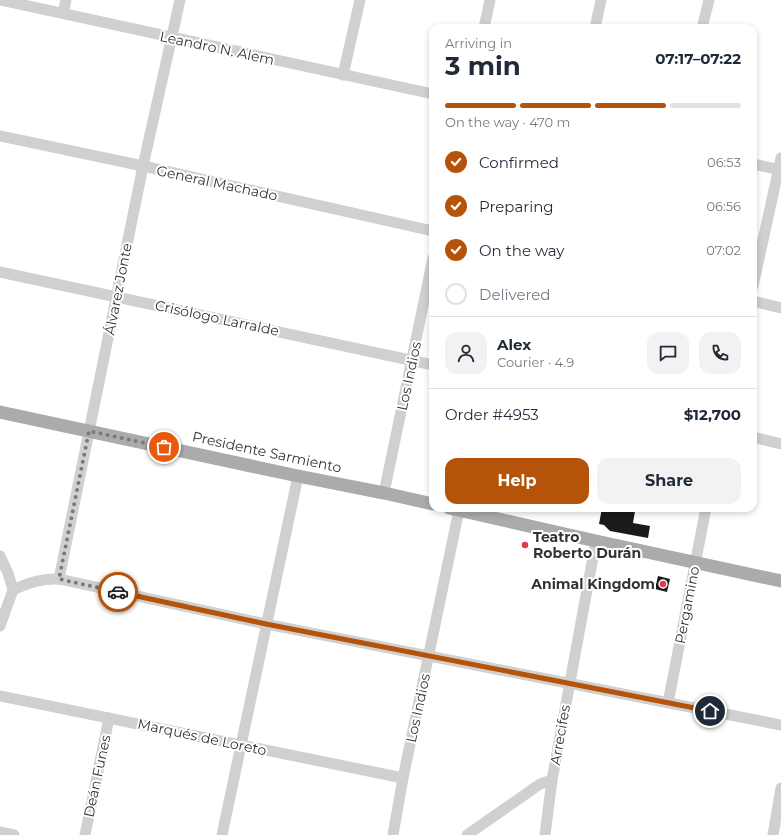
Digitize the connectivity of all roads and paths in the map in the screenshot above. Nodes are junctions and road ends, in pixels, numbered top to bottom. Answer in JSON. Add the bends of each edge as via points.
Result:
{"nodes":[{"id":1,"x":1,"y":0,"type":"edge"},
{"id":2,"x":66,"y":0,"type":"edge"},
{"id":3,"x":180,"y":0,"type":"edge"},
{"id":4,"x":360,"y":0,"type":"edge"},
{"id":5,"x":490,"y":0,"type":"edge"},
{"id":6,"x":601,"y":0,"type":"edge"},
{"id":7,"x":709,"y":0,"type":"edge"},
{"id":8,"x":63,"y":13,"type":"junction"},
{"id":9,"x":485,"y":24,"type":"edge"},
{"id":10,"x":596,"y":24,"type":"edge"},
{"id":11,"x":703,"y":24,"type":"edge"},
{"id":12,"x":172,"y":38,"type":"junction"},
{"id":13,"x":343,"y":75,"type":"junction"},
{"id":14,"x":429,"y":93,"type":"edge"},
{"id":15,"x":0,"y":136,"type":"edge"},
{"id":16,"x":781,"y":158,"type":"edge"},
{"id":17,"x":757,"y":165,"type":"edge"},
{"id":18,"x":143,"y":166,"type":"junction"},
{"id":19,"x":780,"y":170,"type":"edge"},
{"id":20,"x":429,"y":230,"type":"edge"},
{"id":21,"x":757,"y":269,"type":"edge"},
{"id":22,"x":0,"y":272,"type":"edge"},
{"id":23,"x":429,"y":277,"type":"edge"},
{"id":24,"x":116,"y":297,"type":"junction"},
{"id":25,"x":757,"y":302,"type":"edge"},
{"id":26,"x":781,"y":308,"type":"edge"},
{"id":27,"x":412,"y":360,"type":"junction"},
{"id":28,"x":429,"y":364,"type":"edge"},
{"id":29,"x":0,"y":412,"type":"edge"},
{"id":30,"x":89,"y":431,"type":"junction"},
{"id":31,"x":757,"y":438,"type":"edge"},
{"id":32,"x":781,"y":444,"type":"edge"},
{"id":33,"x":298,"y":476,"type":"junction"},
{"id":34,"x":384,"y":493,"type":"junction"},
{"id":35,"x":429,"y":503,"type":"edge"},
{"id":36,"x":453,"y":512,"type":"edge"},
{"id":37,"x":467,"y":512,"type":"edge"},
{"id":38,"x":705,"y":512,"type":"edge"},
{"id":39,"x":596,"y":542,"type":"junction"},
{"id":40,"x":0,"y":556,"type":"edge"},
{"id":41,"x":695,"y":562,"type":"junction"},
{"id":42,"x":59,"y":579,"type":"junction"},
{"id":43,"x":781,"y":581,"type":"edge"},
{"id":44,"x":13,"y":590,"type":"junction"},
{"id":45,"x":266,"y":624,"type":"junction"},
{"id":46,"x":0,"y":626,"type":"edge"},
{"id":47,"x":428,"y":655,"type":"junction"},
{"id":48,"x":570,"y":684,"type":"junction"},
{"id":49,"x":0,"y":696,"type":"edge"},
{"id":50,"x":668,"y":702,"type":"junction"},
{"id":51,"x":109,"y":718,"type":"junction"},
{"id":52,"x":781,"y":725,"type":"edge"},
{"id":53,"x":242,"y":745,"type":"junction"},
{"id":54,"x":403,"y":778,"type":"junction"},
{"id":55,"x":552,"y":780,"type":"junction"},
{"id":56,"x":781,"y":788,"type":"edge"},
{"id":57,"x":0,"y":832,"type":"edge"},
{"id":58,"x":14,"y":835,"type":"edge"},
{"id":59,"x":85,"y":835,"type":"edge"},
{"id":60,"x":222,"y":835,"type":"edge"},
{"id":61,"x":392,"y":835,"type":"edge"},
{"id":62,"x":467,"y":835,"type":"edge"},
{"id":63,"x":545,"y":835,"type":"edge"},
{"id":64,"x":773,"y":835,"type":"edge"}],
"edges":[{"from":1,"to":8,"type":"street","name":"Leandro N. Alem"},
{"from":2,"to":8,"type":"street"},
{"from":3,"to":12,"type":"street","name":"Álvarez Jonte"},
{"from":4,"to":13,"type":"street"},
{"from":5,"to":9,"type":"street"},
{"from":6,"to":10,"type":"street"},
{"from":7,"to":11,"type":"street"},
{"from":8,"to":12,"type":"street","name":"Leandro N. Alem"},
{"from":12,"to":13,"type":"street","name":"Leandro N. Alem"},
{"from":12,"to":18,"type":"street","name":"Álvarez Jonte"},
{"from":13,"to":14,"type":"street","name":"Leandro N. Alem"},
{"from":15,"to":18,"type":"street","name":"General Machado"},
{"from":16,"to":19,"type":"street"},
{"from":17,"to":19,"type":"street"},
{"from":18,"to":20,"type":"street","name":"General Machado"},
{"from":18,"to":24,"type":"street","name":"Álvarez Jonte"},
{"from":19,"to":21,"type":"street"},
{"from":22,"to":24,"type":"street","name":"Crisólogo Larralde"},
{"from":23,"to":27,"type":"street","name":"Los Indios"},
{"from":24,"to":27,"type":"street","name":"Crisólogo Larralde"},
{"from":24,"to":30,"type":"street","name":"Álvarez Jonte"},
{"from":25,"to":26,"type":"street"},
{"from":27,"to":28,"type":"street","name":"Crisólogo Larralde"},
{"from":27,"to":34,"type":"street","name":"Los Indios"},
{"from":29,"to":30,"type":"main road","name":"Presidente Sarmiento"},
{"from":30,"to":33,"type":"main road","name":"Presidente Sarmiento"},
{"from":30,"to":42,"type":"street","name":"Álvarez Jonte"},
{"from":31,"to":32,"type":"street"},
{"from":33,"to":34,"type":"main road","name":"Presidente Sarmiento"},
{"from":33,"to":45,"type":"street"},
{"from":34,"to":35,"type":"main road","name":"Presidente Sarmiento"},
{"from":36,"to":47,"type":"street","name":"Los Indios"},
{"from":37,"to":39,"type":"main road"},
{"from":38,"to":41,"type":"street","name":"Pergamino"},
{"from":39,"to":41,"type":"main road"},
{"from":39,"to":48,"type":"street","name":"Arrecifes"},
{"from":40,"to":44,"type":"street"},
{"from":41,"to":43,"type":"main road"},
{"from":41,"to":50,"type":"street","name":"Pergamino"},
{"from":42,"to":44,"type":"street","via":[[34,581]]},
{"from":42,"to":45,"type":"street"},
{"from":44,"to":46,"type":"street"},
{"from":45,"to":47,"type":"street"},
{"from":45,"to":53,"type":"street"},
{"from":47,"to":48,"type":"street"},
{"from":47,"to":54,"type":"street","name":"Los Indios"},
{"from":48,"to":50,"type":"street"},
{"from":48,"to":55,"type":"street","name":"Arrecifes"},
{"from":49,"to":51,"type":"street","name":"Marqués de Loreto"},
{"from":50,"to":52,"type":"street"},
{"from":51,"to":53,"type":"street","name":"Marqués de Loreto"},
{"from":51,"to":59,"type":"street","name":"Deán Funes"},
{"from":53,"to":54,"type":"street","name":"Marqués de Loreto"},
{"from":53,"to":60,"type":"street"},
{"from":54,"to":61,"type":"street","name":"Los Indios"},
{"from":55,"to":62,"type":"street","via":[[540,784]]},
{"from":55,"to":63,"type":"street","name":"Arrecifes"},
{"from":56,"to":64,"type":"street"},
{"from":57,"to":58,"type":"street"}]}
